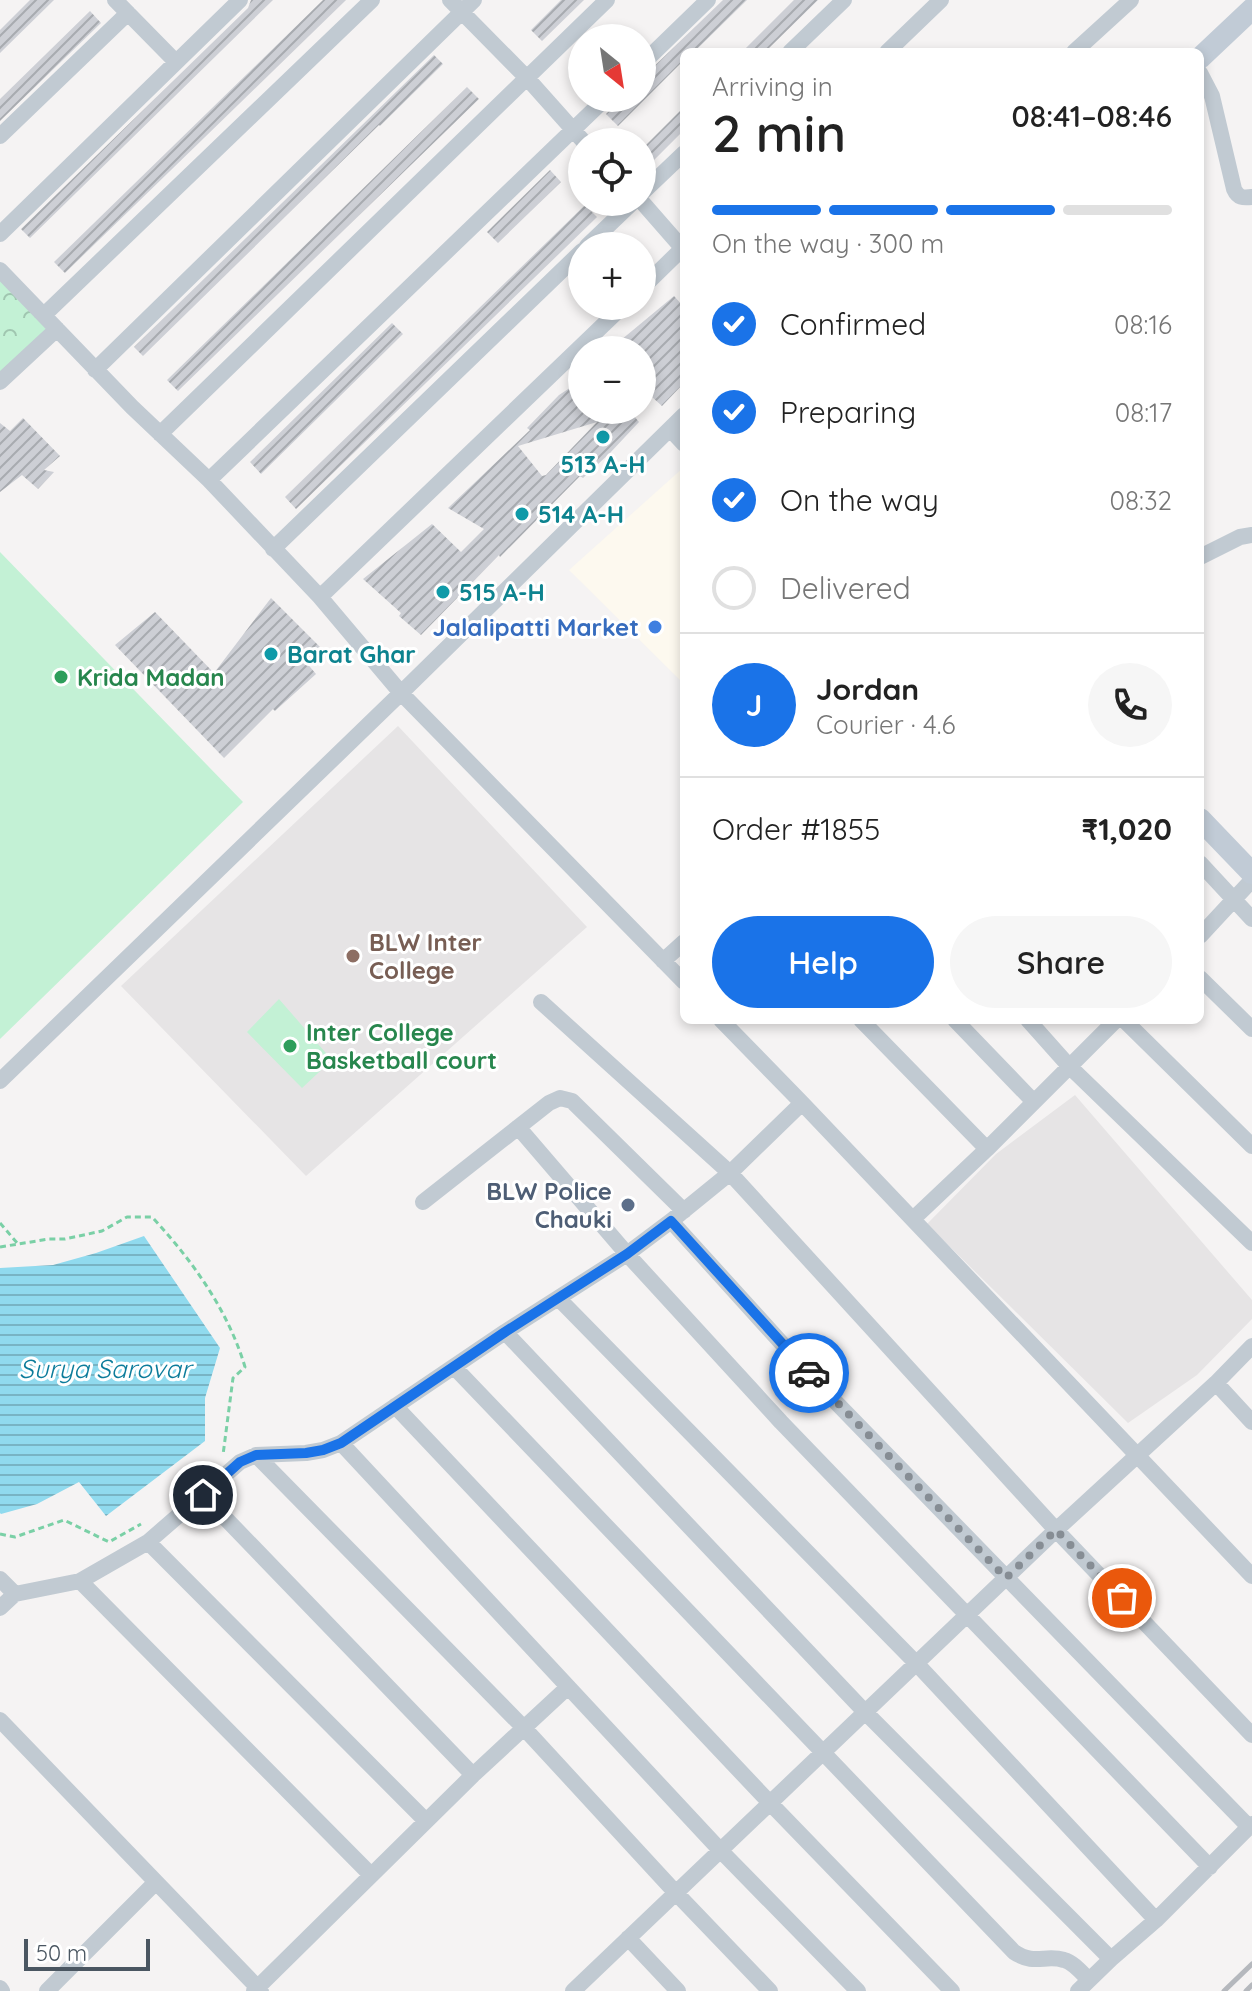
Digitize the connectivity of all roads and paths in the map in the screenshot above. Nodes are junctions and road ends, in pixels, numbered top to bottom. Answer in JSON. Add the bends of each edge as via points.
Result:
{"nodes":[{"id":1,"x":115,"y":0,"type":"edge"},
{"id":2,"x":240,"y":0,"type":"edge"},
{"id":3,"x":372,"y":0,"type":"edge"},
{"id":4,"x":607,"y":0,"type":"edge"},
{"id":5,"x":708,"y":0,"type":"edge"},
{"id":6,"x":844,"y":0,"type":"edge"},
{"id":7,"x":941,"y":0,"type":"edge"},
{"id":8,"x":1131,"y":0,"type":"edge"},
{"id":9,"x":462,"y":4,"type":"edge"},
{"id":10,"x":1252,"y":9,"type":"edge"},
{"id":11,"x":128,"y":13,"type":"junction"},
{"id":12,"x":794,"y":48,"type":"edge"},
{"id":13,"x":891,"y":48,"type":"edge"},
{"id":14,"x":1078,"y":48,"type":"edge"},
{"id":15,"x":656,"y":50,"type":"edge"},
{"id":16,"x":1204,"y":54,"type":"edge"},
{"id":17,"x":176,"y":62,"type":"junction"},
{"id":18,"x":527,"y":78,"type":"junction"},
{"id":19,"x":1204,"y":81,"type":"edge"},
{"id":20,"x":571,"y":128,"type":"edge"},
{"id":21,"x":0,"y":136,"type":"edge"},
{"id":22,"x":568,"y":145,"type":"edge"},
{"id":23,"x":680,"y":157,"type":"edge"},
{"id":24,"x":656,"y":180,"type":"edge"},
{"id":25,"x":1252,"y":197,"type":"edge"},
{"id":26,"x":618,"y":216,"type":"edge"},
{"id":27,"x":655,"y":216,"type":"edge"},
{"id":28,"x":602,"y":232,"type":"edge"},
{"id":29,"x":0,"y":234,"type":"edge"},
{"id":30,"x":680,"y":244,"type":"edge"},
{"id":31,"x":680,"y":252,"type":"edge"},
{"id":32,"x":568,"y":265,"type":"edge"},
{"id":33,"x":0,"y":270,"type":"edge"},
{"id":34,"x":656,"y":275,"type":"edge"},
{"id":35,"x":44,"y":315,"type":"junction"},
{"id":36,"x":608,"y":320,"type":"edge"},
{"id":37,"x":57,"y":329,"type":"junction"},
{"id":38,"x":95,"y":370,"type":"junction"},
{"id":39,"x":0,"y":382,"type":"edge"},
{"id":40,"x":680,"y":419,"type":"edge"},
{"id":41,"x":670,"y":429,"type":"junction"},
{"id":42,"x":160,"y":434,"type":"junction"},
{"id":43,"x":680,"y":440,"type":"edge"},
{"id":44,"x":209,"y":480,"type":"junction"},
{"id":45,"x":1252,"y":535,"type":"edge"},
{"id":46,"x":273,"y":549,"type":"junction"},
{"id":47,"x":1204,"y":555,"type":"edge"},
{"id":48,"x":320,"y":597,"type":"junction"},
{"id":49,"x":401,"y":693,"type":"junction"},
{"id":50,"x":1204,"y":823,"type":"edge"},
{"id":51,"x":1204,"y":867,"type":"edge"},
{"id":52,"x":1252,"y":873,"type":"edge"},
{"id":53,"x":1252,"y":880,"type":"edge"},
{"id":54,"x":1234,"y":901,"type":"junction"},
{"id":55,"x":1252,"y":919,"type":"edge"},
{"id":56,"x":1204,"y":932,"type":"edge"},
{"id":57,"x":680,"y":946,"type":"edge"},
{"id":58,"x":663,"y":961,"type":"junction"},
{"id":59,"x":680,"y":978,"type":"edge"},
{"id":60,"x":1204,"y":982,"type":"edge"},
{"id":61,"x":541,"y":1002,"type":"dead end"},
{"id":62,"x":725,"y":1024,"type":"edge"},
{"id":63,"x":865,"y":1024,"type":"edge"},
{"id":64,"x":959,"y":1024,"type":"edge"},
{"id":65,"x":1032,"y":1024,"type":"edge"},
{"id":66,"x":1112,"y":1024,"type":"edge"},
{"id":67,"x":1128,"y":1024,"type":"edge"},
{"id":68,"x":1252,"y":1029,"type":"edge"},
{"id":69,"x":1069,"y":1066,"type":"junction"},
{"id":70,"x":0,"y":1081,"type":"edge"},
{"id":71,"x":1034,"y":1102,"type":"junction"},
{"id":72,"x":802,"y":1103,"type":"junction"},
{"id":73,"x":518,"y":1127,"type":"junction"},
{"id":74,"x":1252,"y":1146,"type":"edge"},
{"id":75,"x":987,"y":1149,"type":"junction"},
{"id":76,"x":730,"y":1173,"type":"junction"},
{"id":77,"x":423,"y":1202,"type":"dead end"},
{"id":78,"x":678,"y":1216,"type":"junction"},
{"id":79,"x":913,"y":1219,"type":"junction"},
{"id":80,"x":0,"y":1223,"type":"edge"},
{"id":81,"x":1252,"y":1243,"type":"edge"},
{"id":82,"x":18,"y":1244,"type":"junction"},
{"id":83,"x":0,"y":1247,"type":"edge"},
{"id":84,"x":627,"y":1254,"type":"junction"},
{"id":85,"x":559,"y":1299,"type":"junction"},
{"id":86,"x":505,"y":1332,"type":"junction"},
{"id":87,"x":1252,"y":1346,"type":"edge"},
{"id":88,"x":454,"y":1367,"type":"junction"},
{"id":89,"x":1216,"y":1383,"type":"junction"},
{"id":90,"x":395,"y":1406,"type":"junction"},
{"id":91,"x":1252,"y":1422,"type":"edge"},
{"id":92,"x":341,"y":1443,"type":"junction"},
{"id":93,"x":1138,"y":1454,"type":"junction"},
{"id":94,"x":256,"y":1455,"type":"junction"},
{"id":95,"x":222,"y":1457,"type":"dead end"},
{"id":96,"x":203,"y":1495,"type":"junction"},
{"id":97,"x":149,"y":1520,"type":"dead end"},
{"id":98,"x":1056,"y":1530,"type":"junction"},
{"id":99,"x":0,"y":1534,"type":"edge"},
{"id":100,"x":148,"y":1542,"type":"junction"},
{"id":101,"x":1252,"y":1576,"type":"edge"},
{"id":102,"x":1006,"y":1578,"type":"junction"},
{"id":103,"x":0,"y":1579,"type":"edge"},
{"id":104,"x":80,"y":1581,"type":"junction"},
{"id":105,"x":15,"y":1594,"type":"junction"},
{"id":106,"x":0,"y":1608,"type":"edge"},
{"id":107,"x":967,"y":1615,"type":"junction"},
{"id":108,"x":916,"y":1663,"type":"junction"},
{"id":109,"x":568,"y":1687,"type":"junction"},
{"id":110,"x":865,"y":1712,"type":"junction"},
{"id":111,"x":0,"y":1720,"type":"edge"},
{"id":112,"x":524,"y":1728,"type":"junction"},
{"id":113,"x":1252,"y":1735,"type":"edge"},
{"id":114,"x":822,"y":1753,"type":"junction"},
{"id":115,"x":473,"y":1775,"type":"junction"},
{"id":116,"x":770,"y":1803,"type":"junction"},
{"id":117,"x":426,"y":1821,"type":"junction"},
{"id":118,"x":1250,"y":1826,"type":"edge"},
{"id":119,"x":720,"y":1850,"type":"junction"},
{"id":120,"x":1210,"y":1867,"type":"junction"},
{"id":121,"x":371,"y":1875,"type":"junction"},
{"id":122,"x":156,"y":1882,"type":"junction"},
{"id":123,"x":676,"y":1893,"type":"junction"},
{"id":124,"x":1156,"y":1920,"type":"junction"},
{"id":125,"x":628,"y":1938,"type":"junction"},
{"id":126,"x":1111,"y":1959,"type":"junction"},
{"id":127,"x":1084,"y":1985,"type":"edge"},
{"id":128,"x":583,"y":1988,"type":"edge"},
{"id":129,"x":257,"y":1990,"type":"edge"},
{"id":130,"x":47,"y":1991,"type":"edge"},
{"id":131,"x":678,"y":1991,"type":"edge"},
{"id":132,"x":770,"y":1991,"type":"edge"},
{"id":133,"x":858,"y":1991,"type":"edge"},
{"id":134,"x":952,"y":1991,"type":"edge"}],
"edges":[{"from":1,"to":11,"type":"street"},
{"from":2,"to":17,"type":"street"},
{"from":3,"to":35,"type":"street"},
{"from":4,"to":18,"type":"street"},
{"from":5,"to":15,"type":"street"},
{"from":6,"to":12,"type":"street"},
{"from":7,"to":13,"type":"street"},
{"from":8,"to":14,"type":"street"},
{"from":9,"to":18,"type":"street"},
{"from":9,"to":38,"type":"street"},
{"from":10,"to":16,"type":"street"},
{"from":11,"to":17,"type":"street"},
{"from":11,"to":21,"type":"street"},
{"from":17,"to":29,"type":"street"},
{"from":18,"to":20,"type":"street"},
{"from":18,"to":42,"type":"street"},
{"from":19,"to":25,"type":"street","via":[[1234,189],[1242,198]]},
{"from":22,"to":44,"type":"street"},
{"from":23,"to":24,"type":"street"},
{"from":26,"to":28,"type":"street"},
{"from":27,"to":30,"type":"street"},
{"from":31,"to":34,"type":"street"},
{"from":32,"to":46,"type":"street"},
{"from":33,"to":35,"type":"street"},
{"from":35,"to":37,"type":"street"},
{"from":36,"to":48,"type":"street"},
{"from":37,"to":38,"type":"street"},
{"from":37,"to":39,"type":"street"},
{"from":38,"to":42,"type":"street"},
{"from":40,"to":41,"type":"street"},
{"from":41,"to":43,"type":"street"},
{"from":41,"to":49,"type":"street"},
{"from":42,"to":44,"type":"street"},
{"from":44,"to":46,"type":"street"},
{"from":45,"to":47,"type":"street"},
{"from":46,"to":48,"type":"street"},
{"from":48,"to":49,"type":"street"},
{"from":49,"to":58,"type":"street"},
{"from":49,"to":70,"type":"street"},
{"from":50,"to":52,"type":"street"},
{"from":51,"to":54,"type":"street"},
{"from":53,"to":54,"type":"street"},
{"from":54,"to":55,"type":"street"},
{"from":54,"to":56,"type":"street"},
{"from":57,"to":58,"type":"street"},
{"from":58,"to":59,"type":"street"},
{"from":60,"to":68,"type":"street"},
{"from":61,"to":76,"type":"street"},
{"from":62,"to":72,"type":"street"},
{"from":63,"to":75,"type":"street"},
{"from":64,"to":71,"type":"street"},
{"from":65,"to":69,"type":"street"},
{"from":66,"to":69,"type":"street"},
{"from":67,"to":74,"type":"street"},
{"from":69,"to":71,"type":"street"},
{"from":69,"to":81,"type":"street"},
{"from":71,"to":75,"type":"street"},
{"from":72,"to":76,"type":"street"},
{"from":72,"to":79,"type":"street"},
{"from":73,"to":77,"type":"street"},
{"from":73,"to":78,"type":"street","via":[[549,1103],[560,1098],[572,1101]]},
{"from":73,"to":84,"type":"street"},
{"from":75,"to":79,"type":"street"},
{"from":76,"to":78,"type":"street"},
{"from":76,"to":98,"type":"street"},
{"from":78,"to":84,"type":"street"},
{"from":78,"to":102,"type":"street","via":[[824,1390]]},
{"from":79,"to":93,"type":"street"},
{"from":80,"to":82,"type":"path"},
{"from":82,"to":83,"type":"path"},
{"from":82,"to":95,"type":"path","via":[[102,1231],[127,1217],[152,1217],[215,1298],[245,1367],[233,1378]]},
{"from":84,"to":85,"type":"street"},
{"from":84,"to":107,"type":"street"},
{"from":85,"to":86,"type":"street"},
{"from":85,"to":108,"type":"street"},
{"from":86,"to":88,"type":"street"},
{"from":86,"to":110,"type":"street"},
{"from":87,"to":89,"type":"street"},
{"from":88,"to":90,"type":"street"},
{"from":88,"to":114,"type":"street"},
{"from":89,"to":91,"type":"street"},
{"from":89,"to":93,"type":"street"},
{"from":90,"to":92,"type":"street"},
{"from":90,"to":116,"type":"street"},
{"from":92,"to":94,"type":"street","via":[[306,1453]]},
{"from":92,"to":109,"type":"street"},
{"from":93,"to":98,"type":"street"},
{"from":93,"to":101,"type":"street"},
{"from":94,"to":96,"type":"street","via":[[240,1462]]},
{"from":94,"to":112,"type":"street"},
{"from":96,"to":100,"type":"street"},
{"from":96,"to":115,"type":"street"},
{"from":97,"to":99,"type":"path","via":[[109,1542],[64,1520],[15,1537]]},
{"from":98,"to":102,"type":"street"},
{"from":98,"to":113,"type":"street"},
{"from":100,"to":104,"type":"street"},
{"from":100,"to":117,"type":"street"},
{"from":102,"to":107,"type":"street"},
{"from":102,"to":118,"type":"street"},
{"from":103,"to":105,"type":"street"},
{"from":104,"to":105,"type":"street"},
{"from":104,"to":121,"type":"street"},
{"from":105,"to":106,"type":"street"},
{"from":107,"to":108,"type":"street"},
{"from":107,"to":120,"type":"street"},
{"from":108,"to":110,"type":"street"},
{"from":108,"to":124,"type":"street"},
{"from":109,"to":112,"type":"street"},
{"from":109,"to":119,"type":"street"},
{"from":110,"to":114,"type":"street"},
{"from":110,"to":126,"type":"street"},
{"from":111,"to":122,"type":"street"},
{"from":112,"to":115,"type":"street"},
{"from":112,"to":123,"type":"street"},
{"from":114,"to":116,"type":"street"},
{"from":114,"to":127,"type":"street","via":[[1014,1952],[1032,1960],[1066,1960]]},
{"from":115,"to":117,"type":"street"},
{"from":116,"to":119,"type":"street"},
{"from":116,"to":134,"type":"street"},
{"from":117,"to":121,"type":"street"},
{"from":118,"to":120,"type":"street"},
{"from":119,"to":123,"type":"street"},
{"from":119,"to":133,"type":"street"},
{"from":120,"to":124,"type":"street"},
{"from":121,"to":129,"type":"street"},
{"from":122,"to":129,"type":"street"},
{"from":122,"to":130,"type":"street"},
{"from":123,"to":125,"type":"street"},
{"from":123,"to":132,"type":"street"},
{"from":124,"to":126,"type":"street"},
{"from":125,"to":128,"type":"street"},
{"from":125,"to":131,"type":"street"},
{"from":126,"to":127,"type":"street"}]}
